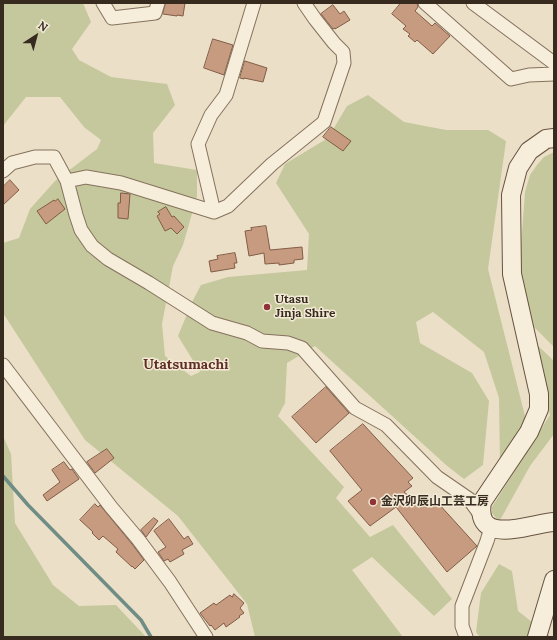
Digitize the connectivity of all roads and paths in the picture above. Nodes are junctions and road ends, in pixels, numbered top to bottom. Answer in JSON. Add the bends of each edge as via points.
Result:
{"nodes":[{"id":1,"x":103,"y":3,"type":"edge"},
{"id":2,"x":158,"y":3,"type":"edge"},
{"id":3,"x":254,"y":3,"type":"edge"},
{"id":4,"x":304,"y":3,"type":"edge"},
{"id":5,"x":425,"y":3,"type":"edge"},
{"id":6,"x":473,"y":3,"type":"edge"},
{"id":7,"x":554,"y":63,"type":"edge"},
{"id":8,"x":554,"y":74,"type":"edge"},
{"id":9,"x":554,"y":138,"type":"edge"},
{"id":10,"x":3,"y":171,"type":"edge"},
{"id":11,"x":67,"y":181,"type":"junction"},
{"id":12,"x":214,"y":212,"type":"junction"},
{"id":13,"x":3,"y":365,"type":"edge"},
{"id":14,"x":486,"y":522,"type":"junction"},
{"id":15,"x":554,"y":522,"type":"edge"},
{"id":16,"x":554,"y":580,"type":"edge"},
{"id":17,"x":206,"y":637,"type":"edge"},
{"id":18,"x":466,"y":637,"type":"edge"},
{"id":19,"x":537,"y":637,"type":"edge"}],
"edges":[{"from":1,"to":2,"type":"street","via":[[112,18],[155,13]]},
{"from":3,"to":12,"type":"street","via":[[226,95],[211,115],[198,144]]},
{"from":4,"to":12,"type":"street","via":[[343,52],[344,63],[324,122],[272,164],[228,206]]},
{"from":5,"to":8,"type":"street","via":[[511,79]]},
{"from":6,"to":7,"type":"street"},
{"from":9,"to":14,"type":"street","via":[[546,139],[529,150],[518,168],[511,195],[512,274],[539,394],[539,408],[529,432],[482,502],[480,510]]},
{"from":10,"to":11,"type":"street","via":[[12,163],[35,156],[54,157]]},
{"from":11,"to":12,"type":"street","via":[[86,177],[121,182]]},
{"from":11,"to":14,"type":"street","via":[[81,230],[92,246],[108,259],[212,322],[247,333],[262,341],[288,343],[302,348],[355,408],[386,425],[437,477],[469,499]]},
{"from":13,"to":17,"type":"street","via":[[138,539]]},
{"from":14,"to":15,"type":"street","via":[[503,530]]},
{"from":14,"to":18,"type":"street","via":[[487,541],[462,606],[462,626]]},
{"from":16,"to":19,"type":"street"}]}
